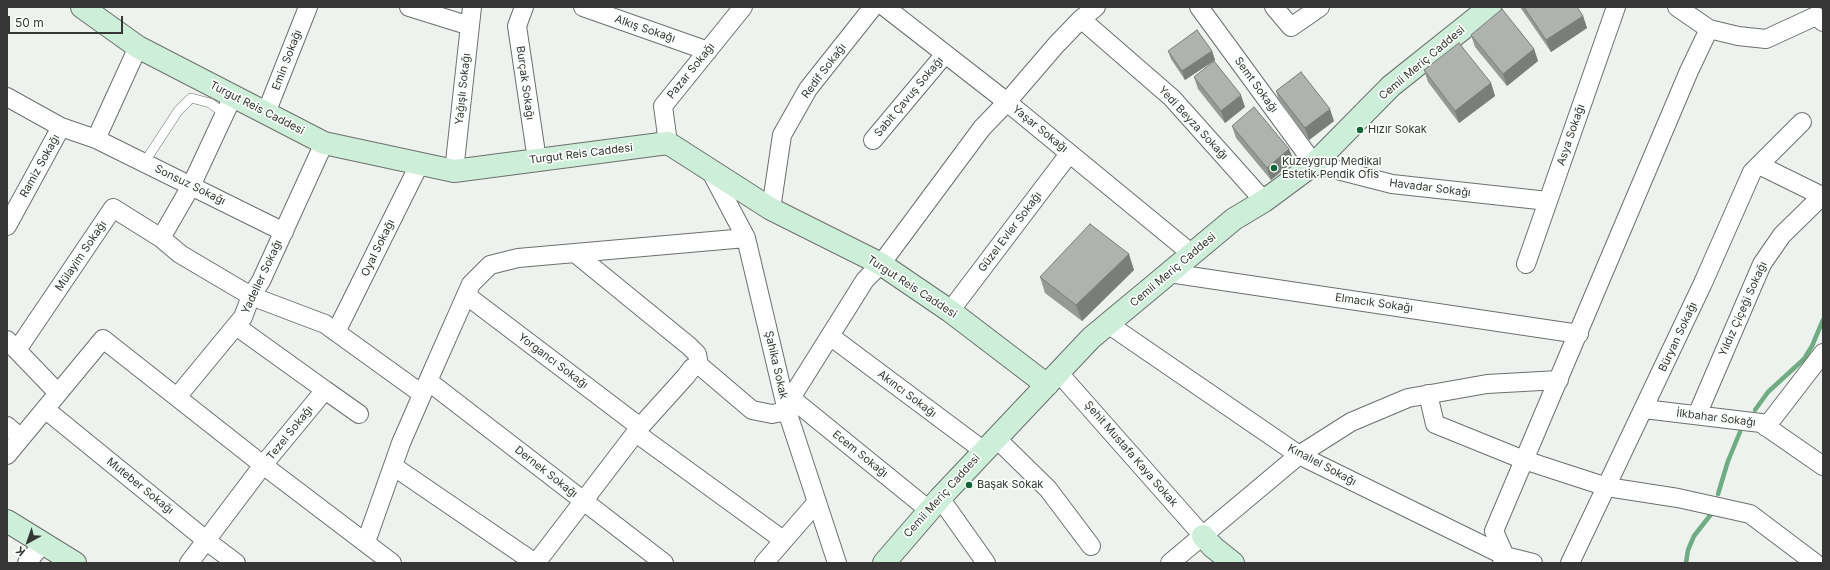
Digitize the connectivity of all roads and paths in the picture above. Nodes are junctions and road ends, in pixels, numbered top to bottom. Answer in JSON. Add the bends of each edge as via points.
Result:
{"nodes":[{"id":1,"x":82,"y":7,"type":"edge"},
{"id":2,"x":308,"y":7,"type":"edge"},
{"id":3,"x":409,"y":7,"type":"edge"},
{"id":4,"x":472,"y":7,"type":"edge"},
{"id":5,"x":524,"y":7,"type":"edge"},
{"id":6,"x":583,"y":7,"type":"edge"},
{"id":7,"x":743,"y":7,"type":"edge"},
{"id":8,"x":872,"y":7,"type":"edge"},
{"id":9,"x":885,"y":7,"type":"edge"},
{"id":10,"x":1096,"y":7,"type":"edge"},
{"id":11,"x":1199,"y":7,"type":"edge"},
{"id":12,"x":1274,"y":7,"type":"edge"},
{"id":13,"x":1320,"y":7,"type":"edge"},
{"id":14,"x":1490,"y":7,"type":"edge"},
{"id":15,"x":1616,"y":7,"type":"edge"},
{"id":16,"x":1677,"y":7,"type":"edge"},
{"id":17,"x":1816,"y":15,"type":"edge"},
{"id":18,"x":1082,"y":19,"type":"junction"},
{"id":19,"x":470,"y":26,"type":"junction"},
{"id":20,"x":1709,"y":29,"type":"junction"},
{"id":21,"x":138,"y":47,"type":"junction"},
{"id":22,"x":708,"y":51,"type":"junction"},
{"id":23,"x":945,"y":54,"type":"junction"},
{"id":24,"x":7,"y":97,"type":"edge"},
{"id":25,"x":1007,"y":102,"type":"junction"},
{"id":26,"x":229,"y":105,"type":"junction"},
{"id":27,"x":266,"y":113,"type":"junction"},
{"id":28,"x":1802,"y":122,"type":"dead end"},
{"id":29,"x":61,"y":127,"type":"junction"},
{"id":30,"x":96,"y":139,"type":"junction"},
{"id":31,"x":873,"y":140,"type":"dead end"},
{"id":32,"x":324,"y":142,"type":"junction"},
{"id":33,"x":668,"y":143,"type":"junction"},
{"id":34,"x":1069,"y":154,"type":"junction"},
{"id":35,"x":536,"y":160,"type":"junction"},
{"id":36,"x":144,"y":163,"type":"junction"},
{"id":37,"x":420,"y":163,"type":"junction"},
{"id":38,"x":1314,"y":164,"type":"junction"},
{"id":39,"x":1759,"y":165,"type":"junction"},
{"id":40,"x":710,"y":170,"type":"junction"},
{"id":41,"x":454,"y":171,"type":"junction"},
{"id":42,"x":191,"y":186,"type":"junction"},
{"id":43,"x":1822,"y":196,"type":"edge"},
{"id":44,"x":1264,"y":201,"type":"junction"},
{"id":45,"x":1548,"y":201,"type":"junction"},
{"id":46,"x":771,"y":210,"type":"junction"},
{"id":47,"x":7,"y":226,"type":"edge"},
{"id":48,"x":284,"y":232,"type":"junction"},
{"id":49,"x":161,"y":238,"type":"junction"},
{"id":50,"x":746,"y":238,"type":"junction"},
{"id":51,"x":575,"y":253,"type":"junction"},
{"id":52,"x":1192,"y":254,"type":"junction"},
{"id":53,"x":881,"y":264,"type":"junction"},
{"id":54,"x":1526,"y":264,"type":"dead end"},
{"id":55,"x":1169,"y":273,"type":"junction"},
{"id":56,"x":466,"y":295,"type":"junction"},
{"id":57,"x":251,"y":296,"type":"junction"},
{"id":58,"x":950,"y":311,"type":"junction"},
{"id":59,"x":1108,"y":324,"type":"junction"},
{"id":60,"x":236,"y":326,"type":"junction"},
{"id":61,"x":336,"y":332,"type":"junction"},
{"id":62,"x":1579,"y":334,"type":"junction"},
{"id":63,"x":830,"y":336,"type":"junction"},
{"id":64,"x":12,"y":345,"type":"edge"},
{"id":65,"x":1823,"y":353,"type":"edge"},
{"id":66,"x":699,"y":365,"type":"junction"},
{"id":67,"x":1053,"y":378,"type":"junction"},
{"id":68,"x":1559,"y":380,"type":"junction"},
{"id":69,"x":425,"y":387,"type":"junction"},
{"id":70,"x":324,"y":390,"type":"junction"},
{"id":71,"x":58,"y":393,"type":"junction"},
{"id":72,"x":1428,"y":394,"type":"junction"},
{"id":73,"x":177,"y":397,"type":"junction"},
{"id":74,"x":789,"y":405,"type":"junction"},
{"id":75,"x":1644,"y":408,"type":"junction"},
{"id":76,"x":45,"y":409,"type":"junction"},
{"id":77,"x":359,"y":414,"type":"dead end"},
{"id":78,"x":1697,"y":415,"type":"junction"},
{"id":79,"x":7,"y":426,"type":"edge"},
{"id":80,"x":1766,"y":427,"type":"junction"},
{"id":81,"x":638,"y":430,"type":"junction"},
{"id":82,"x":21,"y":438,"type":"junction"},
{"id":83,"x":990,"y":444,"type":"junction"},
{"id":84,"x":7,"y":455,"type":"edge"},
{"id":85,"x":1299,"y":455,"type":"junction"},
{"id":86,"x":1524,"y":460,"type":"junction"},
{"id":87,"x":263,"y":465,"type":"junction"},
{"id":88,"x":393,"y":466,"type":"junction"},
{"id":89,"x":1823,"y":466,"type":"edge"},
{"id":90,"x":1607,"y":487,"type":"junction"},
{"id":91,"x":584,"y":501,"type":"junction"},
{"id":92,"x":817,"y":502,"type":"junction"},
{"id":93,"x":934,"y":504,"type":"junction"},
{"id":94,"x":7,"y":520,"type":"edge"},
{"id":95,"x":1203,"y":536,"type":"junction"},
{"id":96,"x":783,"y":540,"type":"junction"},
{"id":97,"x":207,"y":541,"type":"junction"},
{"id":98,"x":366,"y":542,"type":"junction"},
{"id":99,"x":43,"y":543,"type":"junction"},
{"id":100,"x":1091,"y":546,"type":"dead end"},
{"id":101,"x":384,"y":560,"type":"edge"},
{"id":102,"x":1503,"y":560,"type":"edge"},
{"id":103,"x":27,"y":563,"type":"edge"},
{"id":104,"x":75,"y":563,"type":"edge"},
{"id":105,"x":189,"y":563,"type":"edge"},
{"id":106,"x":236,"y":563,"type":"edge"},
{"id":107,"x":535,"y":563,"type":"edge"},
{"id":108,"x":664,"y":563,"type":"edge"},
{"id":109,"x":764,"y":563,"type":"edge"},
{"id":110,"x":837,"y":563,"type":"edge"},
{"id":111,"x":884,"y":563,"type":"edge"},
{"id":112,"x":986,"y":563,"type":"edge"},
{"id":113,"x":1170,"y":563,"type":"edge"},
{"id":114,"x":1233,"y":563,"type":"edge"},
{"id":115,"x":1533,"y":563,"type":"edge"},
{"id":116,"x":1570,"y":563,"type":"edge"},
{"id":117,"x":1815,"y":563,"type":"edge"}],
"edges":[{"from":1,"to":21,"type":"street","name":"Turgut Reis Caddesi"},
{"from":2,"to":27,"type":"street","name":"Emin Sokağı"},
{"from":3,"to":19,"type":"street"},
{"from":4,"to":19,"type":"street","name":"Yağışlı Sokağı"},
{"from":5,"to":35,"type":"street","name":"Burçak Sokağı","via":[[517,26]]},
{"from":6,"to":22,"type":"street","name":"Alkış Sokağı"},
{"from":7,"to":22,"type":"street","name":"Pazar Sokağı"},
{"from":8,"to":46,"type":"street","name":"Redif Sokağı","via":[[808,89],[782,135]]},
{"from":9,"to":23,"type":"street","name":"Yaşar Sokağı"},
{"from":10,"to":18,"type":"street"},
{"from":11,"to":38,"type":"street","name":"Semt Sokağı"},
{"from":12,"to":13,"type":"street","via":[[1291,27]]},
{"from":14,"to":38,"type":"street","name":"Cemii Meriç Caddesi","via":[[1391,86]]},
{"from":15,"to":45,"type":"street","name":"Asya Sokağı"},
{"from":16,"to":20,"type":"street"},
{"from":17,"to":20,"type":"street","via":[[1766,39]]},
{"from":18,"to":25,"type":"street"},
{"from":18,"to":44,"type":"street","name":"Yedi Beyza Sokağı","via":[[1172,98]]},
{"from":19,"to":41,"type":"street","name":"Yağışlı Sokağı"},
{"from":20,"to":62,"type":"street"},
{"from":21,"to":26,"type":"street","name":"Turgut Reis Caddesi"},
{"from":21,"to":30,"type":"street"},
{"from":22,"to":33,"type":"street","name":"Pazar Sokağı","via":[[663,106]]},
{"from":23,"to":25,"type":"street","name":"Yaşar Sokağı"},
{"from":23,"to":31,"type":"street","name":"Sabit Çavuş Sokağı"},
{"from":24,"to":29,"type":"street","name":"Sonsuz Sokağı"},
{"from":25,"to":34,"type":"street","name":"Yaşar Sokağı"},
{"from":25,"to":53,"type":"street","via":[[982,128]]},
{"from":26,"to":27,"type":"street","name":"Turgut Reis Caddesi"},
{"from":26,"to":36,"type":"lane","via":[[190,98],[178,111]]},
{"from":26,"to":42,"type":"street"},
{"from":27,"to":32,"type":"street","name":"Turgut Reis Caddesi"},
{"from":28,"to":39,"type":"street","name":"Büryan Sokağı"},
{"from":29,"to":30,"type":"street","name":"Sonsuz Sokağı"},
{"from":29,"to":47,"type":"street","name":"Ramiz Sokağı"},
{"from":30,"to":36,"type":"street","name":"Sonsuz Sokağı"},
{"from":32,"to":37,"type":"street","name":"Turgut Reis Caddesi"},
{"from":32,"to":48,"type":"street","name":"Yadeller Sokağı"},
{"from":33,"to":35,"type":"street","name":"Turgut Reis Caddesi"},
{"from":33,"to":40,"type":"street","name":"Turgut Reis Caddesi"},
{"from":34,"to":52,"type":"street","name":"Yaşar Sokağı"},
{"from":34,"to":58,"type":"street","name":"Güzel Evler Sokağı"},
{"from":35,"to":41,"type":"street","name":"Turgut Reis Caddesi"},
{"from":36,"to":42,"type":"street","name":"Sonsuz Sokağı"},
{"from":37,"to":41,"type":"street","name":"Turgut Reis Caddesi"},
{"from":37,"to":61,"type":"street","name":"Oyal Sokağı"},
{"from":38,"to":44,"type":"street","name":"Cemii Meriç Caddesi"},
{"from":38,"to":45,"type":"street","name":"Havadar Sokağı","via":[[1392,184]]},
{"from":39,"to":43,"type":"street","name":"Yıldız Çiçeği Sokağı"},
{"from":39,"to":75,"type":"street","name":"Büryan Sokağı","via":[[1752,172]]},
{"from":40,"to":46,"type":"street","name":"Turgut Reis Caddesi"},
{"from":40,"to":50,"type":"street","name":"Şahika Sokak"},
{"from":42,"to":48,"type":"street","name":"Sonsuz Sokağı"},
{"from":42,"to":49,"type":"street"},
{"from":43,"to":78,"type":"street","name":"Yıldız Çiçeği Sokağı","via":[[1782,235],[1762,264]]},
{"from":44,"to":52,"type":"street","name":"Cemii Meriç Caddesi","via":[[1234,219]]},
{"from":45,"to":54,"type":"street","name":"Asya Sokağı"},
{"from":46,"to":53,"type":"street","name":"Turgut Reis Caddesi"},
{"from":48,"to":57,"type":"street","name":"Yadeller Sokağı","via":[[261,281]]},
{"from":49,"to":57,"type":"street","name":"Dernek Sokağı","via":[[180,254]]},
{"from":49,"to":64,"type":"street","name":"Mülayim Sokağı","via":[[113,208]]},
{"from":50,"to":51,"type":"street"},
{"from":50,"to":74,"type":"street","name":"Şahika Sokak"},
{"from":51,"to":56,"type":"street","via":[[518,258],[490,265],[472,284]]},
{"from":51,"to":66,"type":"street","via":[[690,346],[697,354]]},
{"from":52,"to":55,"type":"street","name":"Cemii Meriç Caddesi"},
{"from":53,"to":58,"type":"street","name":"Turgut Reis Caddesi"},
{"from":53,"to":63,"type":"street","via":[[865,280]]},
{"from":55,"to":59,"type":"street","name":"Cemii Meriç Caddesi"},
{"from":55,"to":62,"type":"street","name":"Elmacık Sokağı"},
{"from":56,"to":69,"type":"street"},
{"from":56,"to":81,"type":"street","name":"Yorgancı Sokağı"},
{"from":57,"to":60,"type":"street","name":"Yadeller Sokağı","via":[[243,317]]},
{"from":57,"to":61,"type":"street","name":"Dernek Sokağı","via":[[325,324]]},
{"from":58,"to":67,"type":"street","name":"Turgut Reis Caddesi"},
{"from":59,"to":67,"type":"street","name":"Cemii Meriç Caddesi"},
{"from":59,"to":85,"type":"street","name":"Kınalıel Sokağı"},
{"from":60,"to":70,"type":"street"},
{"from":60,"to":73,"type":"street","name":"Yadeller Sokağı"},
{"from":61,"to":69,"type":"street","name":"Dernek Sokağı"},
{"from":62,"to":68,"type":"street"},
{"from":63,"to":74,"type":"street"},
{"from":63,"to":83,"type":"street","name":"Akıncı Sokağı"},
{"from":64,"to":71,"type":"street"},
{"from":65,"to":80,"type":"street"},
{"from":66,"to":74,"type":"street","via":[[752,410],[772,414]]},
{"from":66,"to":81,"type":"street","via":[[692,368]]},
{"from":67,"to":83,"type":"street","name":"Cemii Meriç Caddesi"},
{"from":67,"to":95,"type":"street","name":"Şehit Mustafa Kaya Sokak"},
{"from":68,"to":72,"type":"street","via":[[1487,384]]},
{"from":68,"to":86,"type":"street"},
{"from":69,"to":88,"type":"street"},
{"from":69,"to":91,"type":"street","name":"Dernek Sokağı"},
{"from":70,"to":77,"type":"street"},
{"from":70,"to":87,"type":"street","name":"Tezel Sokağı"},
{"from":71,"to":73,"type":"street","via":[[102,339]]},
{"from":71,"to":76,"type":"street"},
{"from":72,"to":85,"type":"street","via":[[1408,398],[1351,422]]},
{"from":72,"to":86,"type":"street","via":[[1435,424]]},
{"from":73,"to":87,"type":"street"},
{"from":74,"to":92,"type":"street","name":"Şahika Sokak"},
{"from":74,"to":93,"type":"street","name":"Ecem Sokağı"},
{"from":75,"to":78,"type":"street","name":"İlkbahar Sokağı"},
{"from":75,"to":90,"type":"street","name":"Büryan Sokağı"},
{"from":76,"to":82,"type":"street"},
{"from":76,"to":97,"type":"street","name":"Muteber Sokağı"},
{"from":78,"to":80,"type":"street","name":"İlkbahar Sokağı","via":[[1761,423]]},
{"from":79,"to":82,"type":"street"},
{"from":80,"to":89,"type":"street","name":"İlkbahar Sokağı"},
{"from":81,"to":91,"type":"street"},
{"from":81,"to":96,"type":"street","name":"Yorgancı Sokağı"},
{"from":82,"to":84,"type":"street"},
{"from":83,"to":93,"type":"street","name":"Cemii Meriç Caddesi"},
{"from":83,"to":100,"type":"street","name":"Akıncı Sokağı","via":[[1048,489]]},
{"from":85,"to":95,"type":"street"},
{"from":85,"to":102,"type":"street","name":"Kınalıel Sokağı"},
{"from":86,"to":90,"type":"street"},
{"from":86,"to":102,"type":"street","via":[[1494,531]]},
{"from":87,"to":97,"type":"street","name":"Tezel Sokağı"},
{"from":87,"to":98,"type":"street"},
{"from":88,"to":98,"type":"street"},
{"from":88,"to":107,"type":"street"},
{"from":90,"to":116,"type":"street","name":"Büryan Sokağı"},
{"from":90,"to":117,"type":"street","via":[[1678,498],[1750,514]]},
{"from":91,"to":107,"type":"street"},
{"from":91,"to":108,"type":"street","name":"Dernek Sokağı"},
{"from":92,"to":96,"type":"street"},
{"from":92,"to":110,"type":"street","name":"Şahika Sokak"},
{"from":93,"to":111,"type":"street","name":"Cemii Meriç Caddesi"},
{"from":93,"to":112,"type":"street","name":"Ecem Sokağı"},
{"from":94,"to":99,"type":"street"},
{"from":95,"to":113,"type":"street"},
{"from":95,"to":114,"type":"street"},
{"from":96,"to":109,"type":"street"},
{"from":97,"to":105,"type":"street","name":"Tezel Sokağı"},
{"from":97,"to":106,"type":"street","name":"Muteber Sokağı"},
{"from":98,"to":101,"type":"street"},
{"from":99,"to":103,"type":"street"},
{"from":99,"to":104,"type":"street"},
{"from":102,"to":115,"type":"street","name":"Kınalıel Sokağı"}]}
